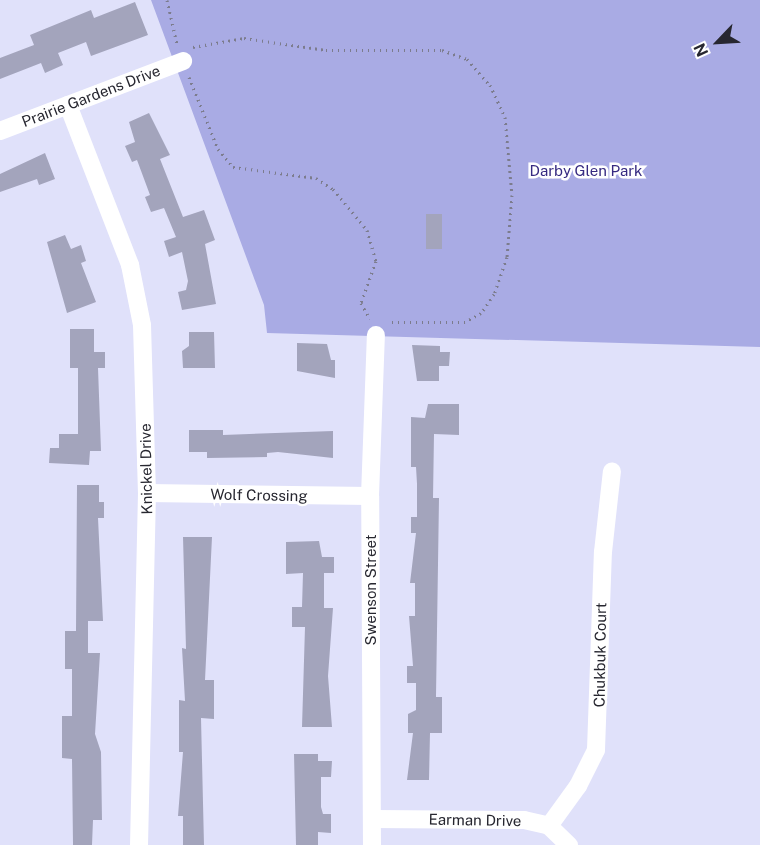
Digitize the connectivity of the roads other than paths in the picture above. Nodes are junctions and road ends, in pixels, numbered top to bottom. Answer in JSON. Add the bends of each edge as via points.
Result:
{"nodes":[{"id":1,"x":181,"y":56,"type":"road end"},
{"id":2,"x":68,"y":105,"type":"junction"},
{"id":3,"x":0,"y":131,"type":"edge"},
{"id":4,"x":376,"y":335,"type":"dead end"},
{"id":5,"x":612,"y":471,"type":"dead end"},
{"id":6,"x":147,"y":494,"type":"junction"},
{"id":7,"x":370,"y":496,"type":"junction"},
{"id":8,"x":373,"y":819,"type":"junction"},
{"id":9,"x":549,"y":826,"type":"junction"},
{"id":10,"x":139,"y":845,"type":"edge"},
{"id":11,"x":372,"y":845,"type":"edge"},
{"id":12,"x":569,"y":845,"type":"edge"}],
"edges":[{"from":1,"to":2,"type":"street","name":"Prairie Gardens Drive"},
{"from":2,"to":3,"type":"street","name":"Prairie Gardens Drive"},
{"from":2,"to":6,"type":"street","name":"Knickel Drive","via":[[130,265],[142,325]]},
{"from":4,"to":7,"type":"street","name":"Swenson Street"},
{"from":5,"to":9,"type":"street","name":"Chukbuk Court","via":[[603,552],[596,750],[578,786]]},
{"from":6,"to":7,"type":"street","name":"Wolf Crossing"},
{"from":6,"to":10,"type":"street","name":"Knickel Drive"},
{"from":7,"to":8,"type":"street","name":"Swenson Street"},
{"from":8,"to":9,"type":"street","name":"Earman Drive","via":[[492,818]]},
{"from":8,"to":11,"type":"street","name":"Swenson Street"},
{"from":9,"to":12,"type":"street"}]}
